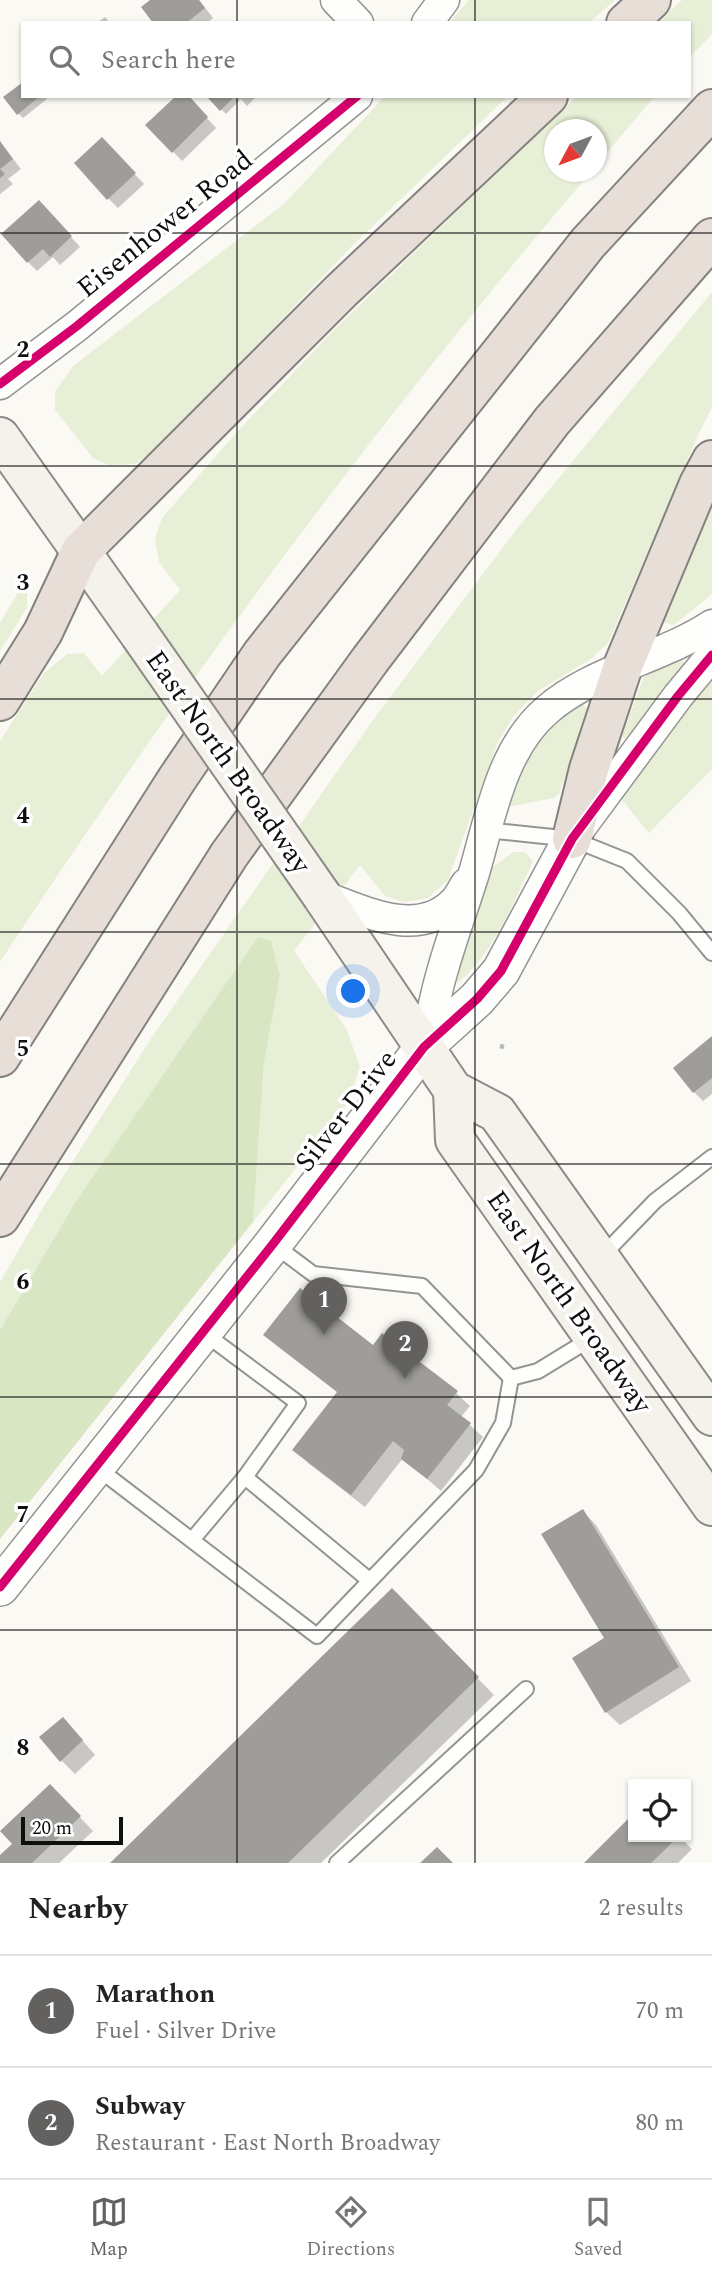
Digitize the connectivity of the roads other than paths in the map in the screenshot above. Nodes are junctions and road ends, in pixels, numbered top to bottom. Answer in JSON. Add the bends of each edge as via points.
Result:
{"nodes":[{"id":1,"x":336,"y":0,"type":"edge"},
{"id":2,"x":444,"y":0,"type":"edge"},
{"id":3,"x":651,"y":0,"type":"edge"},
{"id":4,"x":356,"y":21,"type":"edge"},
{"id":5,"x":428,"y":21,"type":"edge"},
{"id":6,"x":628,"y":21,"type":"edge"},
{"id":7,"x":355,"y":98,"type":"edge"},
{"id":8,"x":546,"y":98,"type":"edge"},
{"id":9,"x":712,"y":109,"type":"edge"},
{"id":10,"x":712,"y":238,"type":"edge"},
{"id":11,"x":0,"y":384,"type":"edge"},
{"id":12,"x":0,"y":437,"type":"edge"},
{"id":13,"x":712,"y":460,"type":"edge"},
{"id":14,"x":81,"y":551,"type":"junction"},
{"id":15,"x":712,"y":625,"type":"edge"},
{"id":16,"x":712,"y":655,"type":"edge"},
{"id":17,"x":623,"y":666,"type":"junction"},
{"id":18,"x":0,"y":701,"type":"edge"},
{"id":19,"x":486,"y":830,"type":"junction"},
{"id":20,"x":572,"y":839,"type":"junction"},
{"id":21,"x":474,"y":872,"type":"junction"},
{"id":22,"x":322,"y":896,"type":"junction"},
{"id":23,"x":712,"y":953,"type":"edge"},
{"id":24,"x":424,"y":1047,"type":"junction"},
{"id":25,"x":0,"y":1057,"type":"edge"},
{"id":26,"x":453,"y":1090,"type":"junction"},
{"id":27,"x":712,"y":1157,"type":"edge"},
{"id":28,"x":0,"y":1217,"type":"edge"},
{"id":29,"x":272,"y":1244,"type":"junction"},
{"id":30,"x":601,"y":1257,"type":"junction"},
{"id":31,"x":203,"y":1332,"type":"junction"},
{"id":32,"x":593,"y":1338,"type":"junction"},
{"id":33,"x":511,"y":1378,"type":"junction"},
{"id":34,"x":712,"y":1416,"type":"edge"},
{"id":35,"x":96,"y":1466,"type":"junction"},
{"id":36,"x":245,"y":1477,"type":"junction"},
{"id":37,"x":712,"y":1506,"type":"edge"},
{"id":38,"x":192,"y":1540,"type":"junction"},
{"id":39,"x":369,"y":1580,"type":"junction"},
{"id":40,"x":0,"y":1587,"type":"edge"},
{"id":41,"x":526,"y":1689,"type":"dead end"},
{"id":42,"x":337,"y":1863,"type":"edge"}],
"edges":[{"from":1,"to":4,"type":"street"},
{"from":2,"to":5,"type":"street"},
{"from":3,"to":6,"type":"highway"},
{"from":7,"to":11,"type":"street","name":"Eisenhower Road"},
{"from":8,"to":14,"type":"highway","via":[[341,291]]},
{"from":9,"to":25,"type":"highway","via":[[588,243],[262,654]]},
{"from":10,"to":28,"type":"highway","via":[[552,421],[370,660],[229,856]]},
{"from":12,"to":14,"type":"main road","name":"East North Broadway"},
{"from":13,"to":17,"type":"highway"},
{"from":14,"to":18,"type":"highway","via":[[43,632]]},
{"from":14,"to":22,"type":"main road","name":"East North Broadway","bridge":true},
{"from":15,"to":17,"type":"street","name":"Silver Drive","via":[[675,646]]},
{"from":16,"to":20,"type":"street","name":"Silver Drive"},
{"from":17,"to":19,"type":"street","name":"Silver Drive","via":[[566,696],[528,731],[509,763]]},
{"from":17,"to":20,"type":"highway"},
{"from":19,"to":20,"type":"lane"},
{"from":19,"to":21,"type":"street","name":"Silver Drive"},
{"from":20,"to":23,"type":"lane","via":[[627,861]]},
{"from":20,"to":24,"type":"street","name":"Silver Drive","via":[[501,971]]},
{"from":21,"to":22,"type":"street","name":"Silver Drive","via":[[454,902],[433,917],[401,922]]},
{"from":21,"to":24,"type":"street","name":"Silver Drive","via":[[442,971]]},
{"from":22,"to":24,"type":"main road","name":"East North Broadway"},
{"from":24,"to":26,"type":"main road","name":"East North Broadway"},
{"from":24,"to":29,"type":"street","name":"Silver Drive"},
{"from":26,"to":30,"type":"main road","name":"East North Broadway","via":[[497,1113]]},
{"from":26,"to":32,"type":"main road","name":"East North Broadway","via":[[455,1140]]},
{"from":27,"to":30,"type":"lane","via":[[655,1201]]},
{"from":29,"to":31,"type":"street","name":"Silver Drive"},
{"from":29,"to":33,"type":"lane","via":[[313,1274],[422,1286]]},
{"from":30,"to":34,"type":"main road","name":"East North Broadway"},
{"from":31,"to":35,"type":"street","name":"Silver Drive"},
{"from":31,"to":36,"type":"lane","via":[[298,1404]]},
{"from":32,"to":33,"type":"lane","via":[[538,1371]]},
{"from":32,"to":37,"type":"main road","name":"East North Broadway"},
{"from":33,"to":39,"type":"lane","via":[[503,1423],[476,1471]]},
{"from":35,"to":38,"type":"lane"},
{"from":35,"to":40,"type":"street","name":"Silver Drive"},
{"from":36,"to":38,"type":"lane"},
{"from":36,"to":39,"type":"lane"},
{"from":38,"to":39,"type":"lane","via":[[317,1636]]},
{"from":41,"to":42,"type":"lane"}]}
